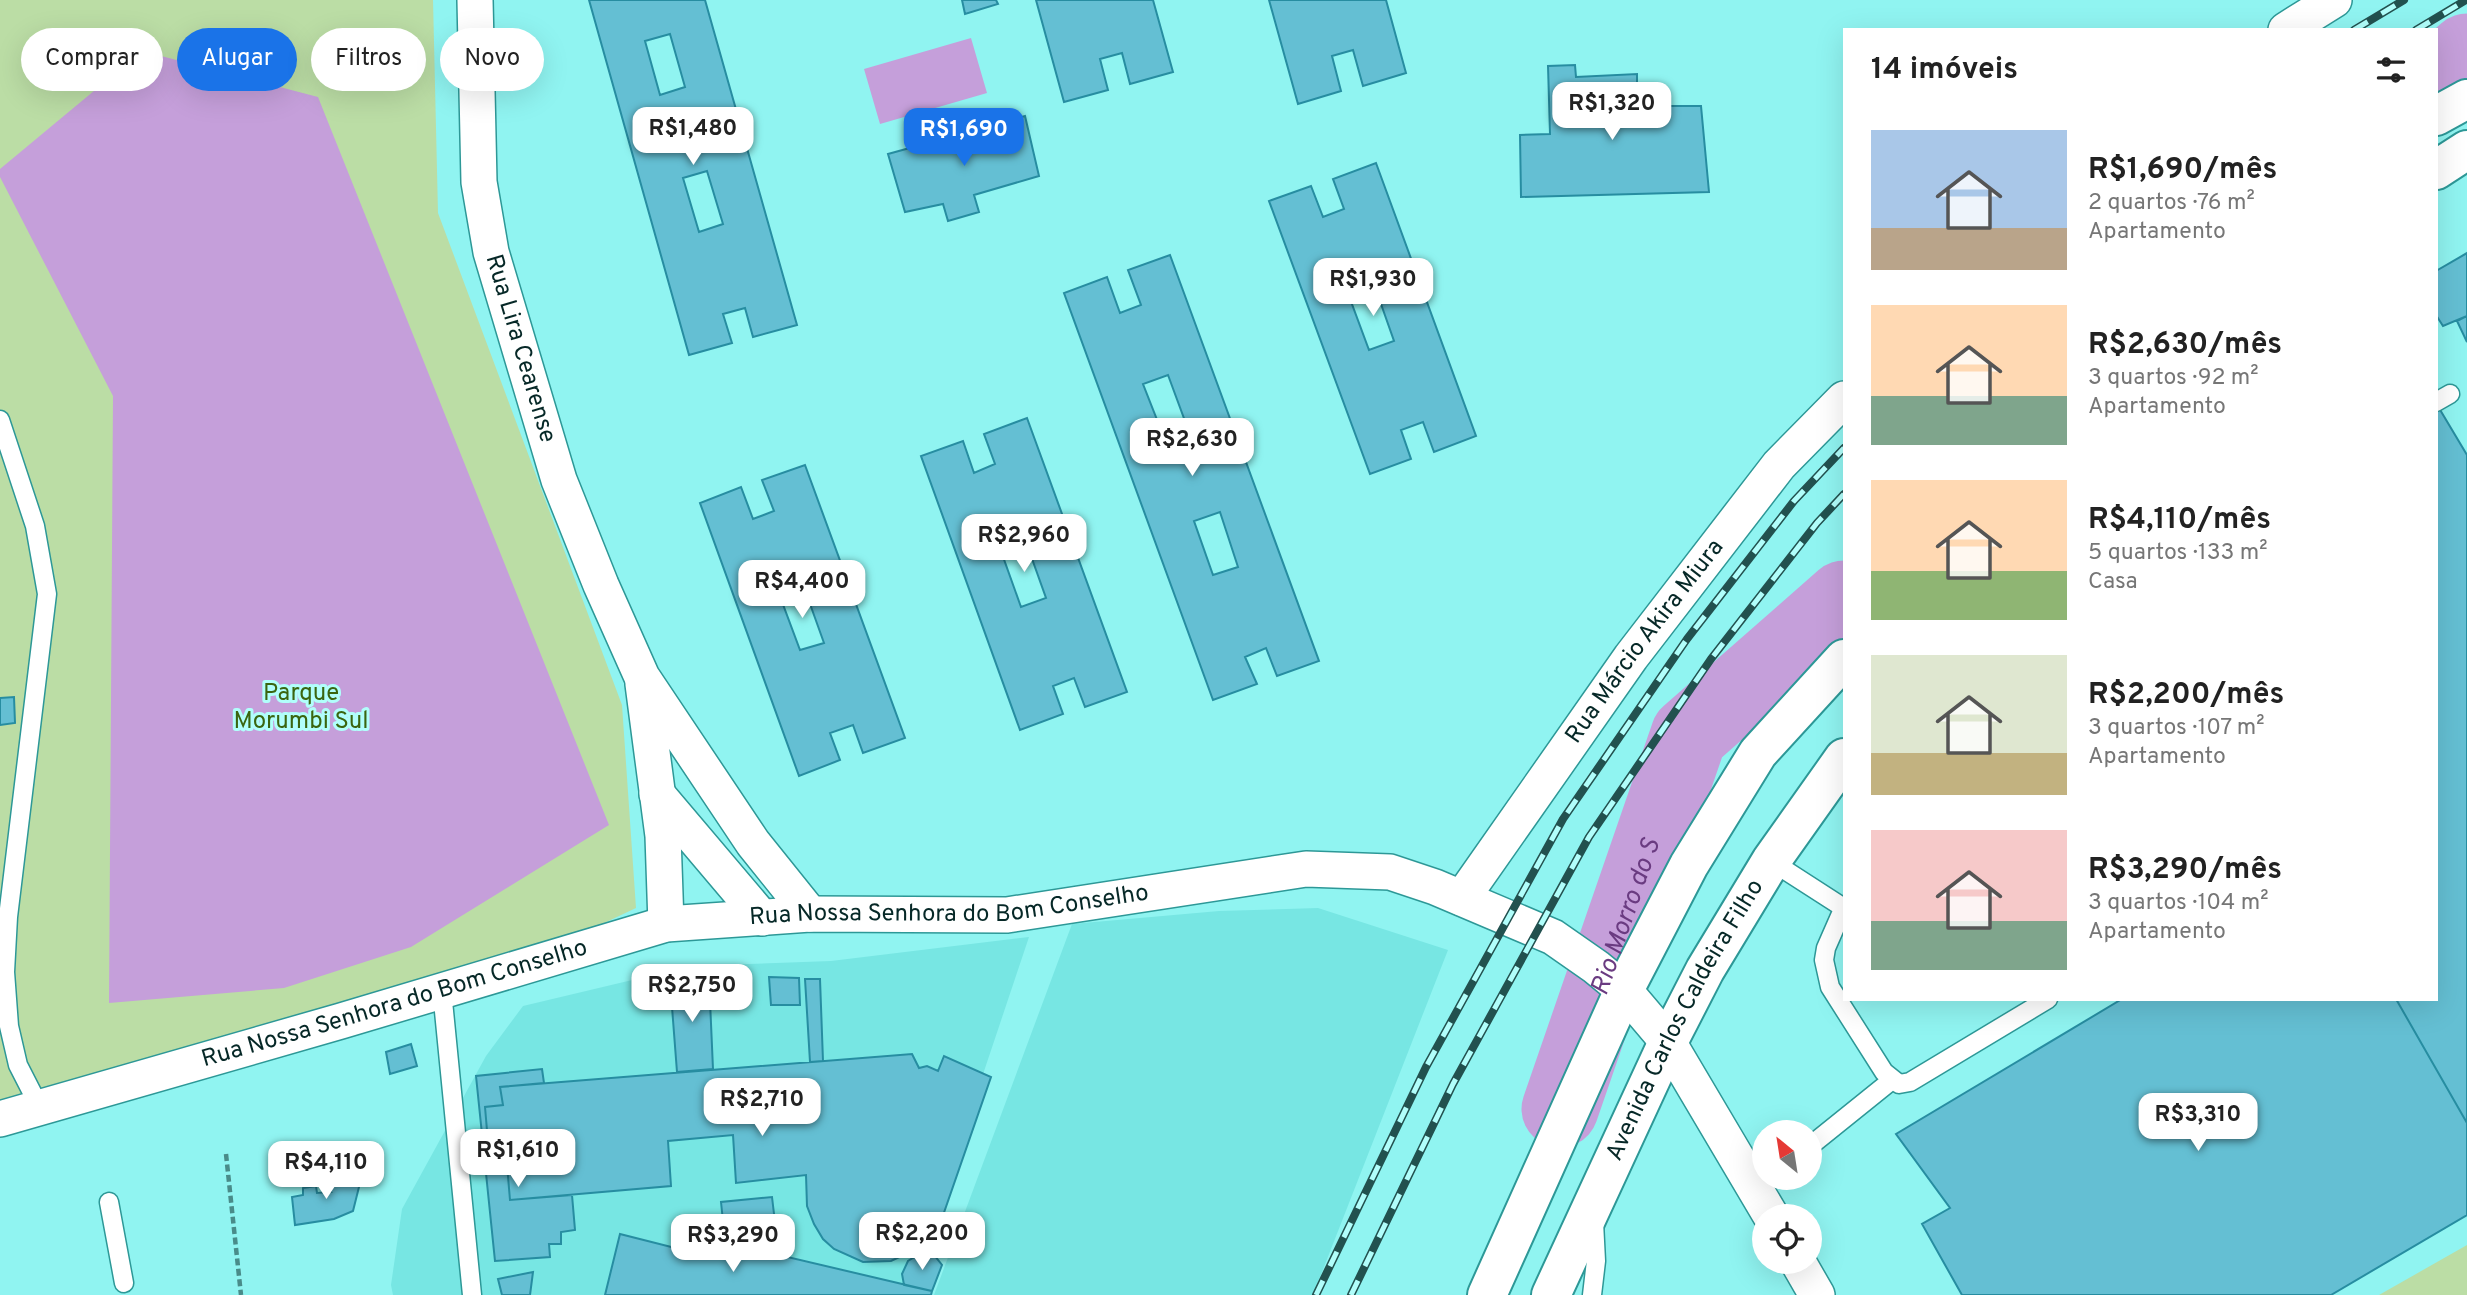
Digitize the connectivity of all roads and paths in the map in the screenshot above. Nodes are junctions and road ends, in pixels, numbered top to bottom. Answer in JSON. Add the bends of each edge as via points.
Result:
{"nodes":[{"id":1,"x":475,"y":0,"type":"edge"},
{"id":2,"x":2334,"y":0,"type":"edge"},
{"id":3,"x":2289,"y":28,"type":"edge"},
{"id":4,"x":2467,"y":99,"type":"edge"},
{"id":5,"x":2438,"y":115,"type":"edge"},
{"id":6,"x":2467,"y":150,"type":"edge"},
{"id":7,"x":2438,"y":169,"type":"edge"},
{"id":8,"x":1843,"y":400,"type":"edge"},
{"id":9,"x":0,"y":420,"type":"edge"},
{"id":10,"x":1843,"y":660,"type":"edge"},
{"id":11,"x":642,"y":677,"type":"junction"},
{"id":12,"x":1843,"y":759,"type":"edge"},
{"id":13,"x":657,"y":794,"type":"junction"},
{"id":14,"x":1771,"y":861,"type":"junction"},
{"id":15,"x":1462,"y":898,"type":"junction"},
{"id":16,"x":1843,"y":906,"type":"edge"},
{"id":17,"x":1843,"y":909,"type":"edge"},
{"id":18,"x":810,"y":914,"type":"junction"},
{"id":19,"x":762,"y":918,"type":"junction"},
{"id":20,"x":666,"y":924,"type":"junction"},
{"id":21,"x":1624,"y":990,"type":"junction"},
{"id":22,"x":442,"y":991,"type":"junction"},
{"id":23,"x":2045,"y":1001,"type":"edge"},
{"id":24,"x":1668,"y":1042,"type":"junction"},
{"id":25,"x":1892,"y":1080,"type":"junction"},
{"id":26,"x":40,"y":1108,"type":"junction"},
{"id":27,"x":0,"y":1119,"type":"edge"},
{"id":28,"x":1822,"y":1136,"type":"edge"},
{"id":29,"x":226,"y":1154,"type":"dead end"},
{"id":30,"x":1766,"y":1195,"type":"edge"},
{"id":31,"x":1594,"y":1201,"type":"junction"},
{"id":32,"x":108,"y":1202,"type":"dead end"},
{"id":33,"x":1805,"y":1274,"type":"edge"},
{"id":34,"x":124,"y":1283,"type":"dead end"},
{"id":35,"x":240,"y":1295,"type":"edge"},
{"id":36,"x":472,"y":1295,"type":"edge"},
{"id":37,"x":1487,"y":1295,"type":"edge"},
{"id":38,"x":1551,"y":1295,"type":"edge"},
{"id":39,"x":1592,"y":1295,"type":"edge"},
{"id":40,"x":1817,"y":1295,"type":"edge"}],
"edges":[{"from":1,"to":11,"type":"street","name":"Rua Lira Cearense","via":[[479,182],[491,251],[559,480]]},
{"from":2,"to":3,"type":"street"},
{"from":4,"to":5,"type":"main road"},
{"from":6,"to":7,"type":"main road"},
{"from":8,"to":15,"type":"street","name":"Rua Márcio Akira Miura","via":[[1779,465],[1631,657]]},
{"from":9,"to":26,"type":"lane","via":[[35,526],[47,594],[5,972],[9,1026],[19,1065]]},
{"from":10,"to":21,"type":"main road","via":[[1758,754],[1689,866]]},
{"from":11,"to":13,"type":"street","name":"Rua Lira Cearense"},
{"from":11,"to":18,"type":"street","name":"Rua Lira Cearense","via":[[753,843]]},
{"from":12,"to":14,"type":"main road","name":"Avenida Carlos Caldeira Filho"},
{"from":13,"to":19,"type":"street"},
{"from":13,"to":20,"type":"street","name":"Rua Lira Cearense"},
{"from":14,"to":16,"type":"lane"},
{"from":14,"to":24,"type":"main road","name":"Avenida Carlos Caldeira Filho"},
{"from":15,"to":18,"type":"street","name":"Rua Nossa Senhora do Bom Conselho","via":[[1390,872],[1306,869],[1007,915]]},
{"from":15,"to":21,"type":"street","name":"Rua Nossa Senhora do Bom Conselho","via":[[1553,937]]},
{"from":17,"to":25,"type":"lane","via":[[1826,948],[1830,987]]},
{"from":18,"to":19,"type":"street","name":"Rua Nossa Senhora do Bom Conselho"},
{"from":19,"to":20,"type":"street","name":"Rua Nossa Senhora do Bom Conselho"},
{"from":20,"to":22,"type":"street","name":"Rua Nossa Senhora do Bom Conselho"},
{"from":21,"to":24,"type":"street","name":"Rua Nossa Senhora do Bom Conselho"},
{"from":21,"to":37,"type":"main road"},
{"from":22,"to":26,"type":"street","name":"Rua Nossa Senhora do Bom Conselho"},
{"from":22,"to":36,"type":"lane"},
{"from":23,"to":25,"type":"lane","via":[[1910,1083]]},
{"from":24,"to":30,"type":"street","name":"Rua Nossa Senhora do Bom Conselho"},
{"from":24,"to":31,"type":"main road","name":"Avenida Carlos Caldeira Filho"},
{"from":25,"to":28,"type":"lane"},
{"from":26,"to":27,"type":"street","name":"Rua Nossa Senhora do Bom Conselho"},
{"from":29,"to":35,"type":"path"},
{"from":31,"to":38,"type":"main road","name":"Avenida Carlos Caldeira Filho"},
{"from":31,"to":39,"type":"lane"},
{"from":32,"to":34,"type":"lane"},
{"from":33,"to":40,"type":"street"}]}
